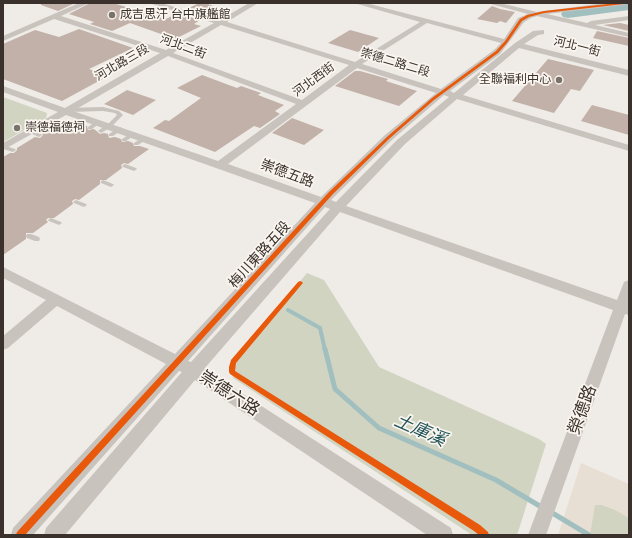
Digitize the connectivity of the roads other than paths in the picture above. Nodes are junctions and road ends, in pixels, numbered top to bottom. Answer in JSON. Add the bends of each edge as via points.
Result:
{"nodes":[{"id":1,"x":85,"y":3,"type":"edge"},
{"id":2,"x":153,"y":3,"type":"edge"},
{"id":3,"x":254,"y":3,"type":"edge"},
{"id":4,"x":358,"y":3,"type":"edge"},
{"id":5,"x":491,"y":3,"type":"edge"},
{"id":6,"x":624,"y":3,"type":"edge"},
{"id":7,"x":55,"y":17,"type":"junction"},
{"id":8,"x":629,"y":18,"type":"edge"},
{"id":9,"x":533,"y":20,"type":"junction"},
{"id":10,"x":426,"y":21,"type":"junction"},
{"id":11,"x":220,"y":22,"type":"junction"},
{"id":12,"x":583,"y":25,"type":"junction"},
{"id":13,"x":541,"y":32,"type":"dead end"},
{"id":14,"x":629,"y":35,"type":"edge"},
{"id":15,"x":3,"y":40,"type":"edge"},
{"id":16,"x":512,"y":44,"type":"junction"},
{"id":17,"x":167,"y":53,"type":"junction"},
{"id":18,"x":355,"y":65,"type":"junction"},
{"id":19,"x":629,"y":73,"type":"edge"},
{"id":20,"x":3,"y":89,"type":"edge"},
{"id":21,"x":443,"y":92,"type":"junction"},
{"id":22,"x":456,"y":96,"type":"junction"},
{"id":23,"x":301,"y":103,"type":"junction"},
{"id":24,"x":65,"y":110,"type":"junction"},
{"id":25,"x":105,"y":129,"type":"junction"},
{"id":26,"x":3,"y":147,"type":"edge"},
{"id":27,"x":629,"y":148,"type":"edge"},
{"id":28,"x":13,"y":150,"type":"dead end"},
{"id":29,"x":220,"y":165,"type":"junction"},
{"id":30,"x":125,"y":166,"type":"dead end"},
{"id":31,"x":134,"y":169,"type":"dead end"},
{"id":32,"x":103,"y":182,"type":"dead end"},
{"id":33,"x":111,"y":185,"type":"dead end"},
{"id":34,"x":76,"y":202,"type":"dead end"},
{"id":35,"x":323,"y":203,"type":"junction"},
{"id":36,"x":84,"y":205,"type":"dead end"},
{"id":37,"x":338,"y":208,"type":"junction"},
{"id":38,"x":51,"y":220,"type":"dead end"},
{"id":39,"x":59,"y":223,"type":"dead end"},
{"id":40,"x":29,"y":236,"type":"dead end"},
{"id":41,"x":37,"y":240,"type":"dead end"},
{"id":42,"x":3,"y":272,"type":"edge"},
{"id":43,"x":629,"y":285,"type":"edge"},
{"id":44,"x":56,"y":299,"type":"junction"},
{"id":45,"x":625,"y":309,"type":"edge"},
{"id":46,"x":3,"y":344,"type":"edge"},
{"id":47,"x":177,"y":363,"type":"junction"},
{"id":48,"x":194,"y":371,"type":"junction"},
{"id":49,"x":20,"y":535,"type":"edge"},
{"id":50,"x":53,"y":535,"type":"edge"},
{"id":51,"x":444,"y":535,"type":"edge"},
{"id":52,"x":537,"y":535,"type":"edge"}],
"edges":[{"from":1,"to":7,"type":"street"},
{"from":2,"to":11,"type":"street","name":"崇德二路二段"},
{"from":3,"to":11,"type":"street","name":"河北路三段"},
{"from":4,"to":10,"type":"street","name":"河北一街"},
{"from":5,"to":9,"type":"street"},
{"from":6,"to":9,"type":"street"},
{"from":7,"to":15,"type":"street"},
{"from":7,"to":17,"type":"street","name":"河北二街"},
{"from":8,"to":12,"type":"street"},
{"from":9,"to":12,"type":"street"},
{"from":9,"to":16,"type":"street","name":"梅川東路五段","via":[[528,16],[521,20]]},
{"from":10,"to":16,"type":"street","name":"河北一街"},
{"from":10,"to":18,"type":"street","name":"河北西街"},
{"from":11,"to":17,"type":"street","name":"河北路三段"},
{"from":11,"to":18,"type":"street","name":"崇德二路二段"},
{"from":12,"to":14,"type":"street"},
{"from":13,"to":16,"type":"street","name":"梅川東路五段"},
{"from":16,"to":19,"type":"street","name":"河北一街"},
{"from":16,"to":21,"type":"street","name":"梅川東路五段","via":[[491,56]]},
{"from":16,"to":22,"type":"street","name":"梅川東路五段"},
{"from":17,"to":23,"type":"street","name":"河北二街"},
{"from":17,"to":24,"type":"street","name":"河北路三段"},
{"from":18,"to":21,"type":"street","name":"崇德二路二段"},
{"from":18,"to":23,"type":"street","name":"河北西街"},
{"from":20,"to":24,"type":"street","name":"崇德五路"},
{"from":21,"to":22,"type":"street","name":"崇德二路二段"},
{"from":21,"to":35,"type":"street","name":"梅川東路五段","via":[[389,137]]},
{"from":22,"to":27,"type":"street","name":"崇德二路二段"},
{"from":22,"to":37,"type":"street","name":"梅川東路五段","via":[[401,142]]},
{"from":23,"to":29,"type":"street","name":"河北西街"},
{"from":24,"to":25,"type":"street","name":"崇德五路","via":[[79,119]]},
{"from":24,"to":25,"type":"lane","via":[[103,108],[117,112],[120,115]]},
{"from":24,"to":26,"type":"street","name":"河北路三段","via":[[34,133]]},
{"from":25,"to":29,"type":"street","name":"崇德五路"},
{"from":26,"to":28,"type":"lane"},
{"from":29,"to":35,"type":"street","name":"崇德五路"},
{"from":30,"to":31,"type":"lane"},
{"from":32,"to":33,"type":"lane"},
{"from":34,"to":36,"type":"lane"},
{"from":35,"to":37,"type":"street","name":"崇德五路"},
{"from":35,"to":47,"type":"street","name":"梅川東路五段"},
{"from":37,"to":45,"type":"street","name":"崇德五路"},
{"from":37,"to":48,"type":"street","name":"梅川東路五段"},
{"from":38,"to":39,"type":"lane"},
{"from":40,"to":41,"type":"lane"},
{"from":42,"to":44,"type":"street","name":"崇德六路"},
{"from":43,"to":45,"type":"street","name":"榮德路"},
{"from":44,"to":46,"type":"street"},
{"from":44,"to":47,"type":"street","name":"崇德六路"},
{"from":45,"to":52,"type":"street","name":"榮德路"},
{"from":47,"to":48,"type":"street","name":"崇德六路"},
{"from":47,"to":49,"type":"street","name":"梅川東路五段"},
{"from":48,"to":50,"type":"street","name":"梅川東路五段"},
{"from":48,"to":51,"type":"street","name":"崇德六路"}]}
